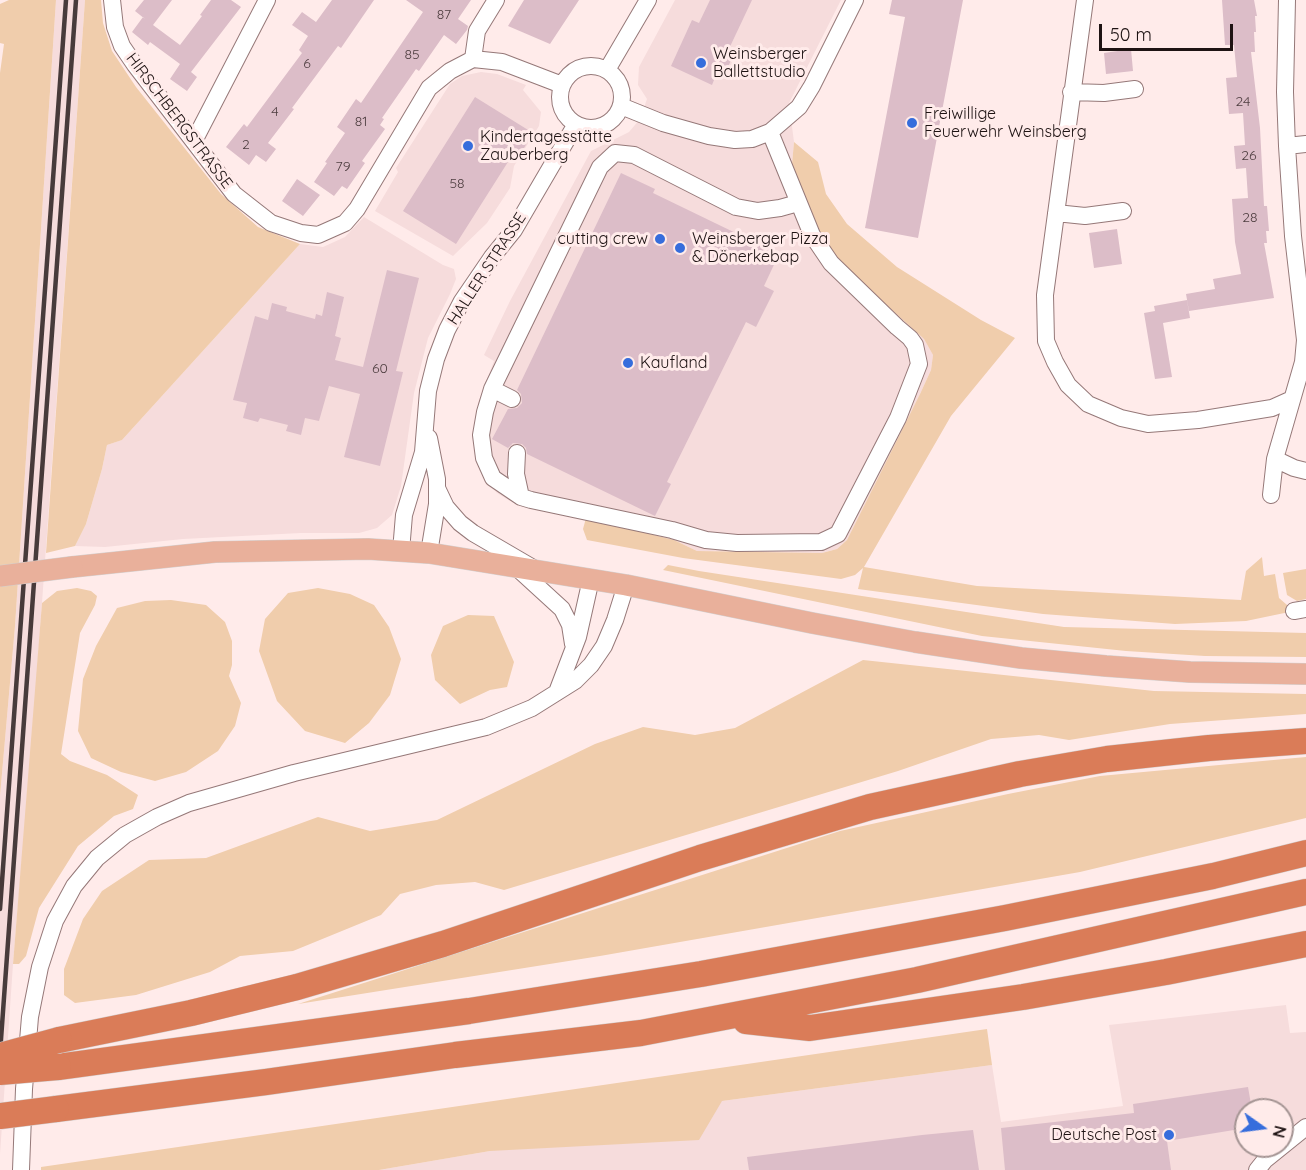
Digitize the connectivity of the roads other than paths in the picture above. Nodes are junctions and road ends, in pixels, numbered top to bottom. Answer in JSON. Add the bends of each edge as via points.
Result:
{"nodes":[{"id":1,"x":112,"y":0,"type":"edge"},
{"id":2,"x":267,"y":0,"type":"edge"},
{"id":3,"x":496,"y":0,"type":"edge"},
{"id":4,"x":648,"y":0,"type":"edge"},
{"id":5,"x":855,"y":0,"type":"edge"},
{"id":6,"x":1084,"y":0,"type":"edge"},
{"id":7,"x":1287,"y":0,"type":"edge"},
{"id":8,"x":473,"y":59,"type":"junction"},
{"id":9,"x":607,"y":70,"type":"junction"},
{"id":10,"x":562,"y":85,"type":"junction"},
{"id":11,"x":1135,"y":89,"type":"dead end"},
{"id":12,"x":1071,"y":92,"type":"junction"},
{"id":13,"x":621,"y":106,"type":"junction"},
{"id":14,"x":576,"y":124,"type":"junction"},
{"id":15,"x":770,"y":132,"type":"junction"},
{"id":16,"x":194,"y":141,"type":"junction"},
{"id":17,"x":1306,"y":144,"type":"edge"},
{"id":18,"x":1287,"y":146,"type":"junction"},
{"id":19,"x":798,"y":202,"type":"junction"},
{"id":20,"x":1123,"y":211,"type":"dead end"},
{"id":21,"x":1056,"y":213,"type":"junction"},
{"id":22,"x":1304,"y":320,"type":"edge"},
{"id":23,"x":492,"y":389,"type":"junction"},
{"id":24,"x":512,"y":399,"type":"dead end"},
{"id":25,"x":1292,"y":399,"type":"junction"},
{"id":26,"x":425,"y":425,"type":"junction"},
{"id":27,"x":517,"y":453,"type":"dead end"},
{"id":28,"x":1275,"y":459,"type":"junction"},
{"id":29,"x":1306,"y":471,"type":"edge"},
{"id":30,"x":437,"y":489,"type":"junction"},
{"id":31,"x":1270,"y":495,"type":"dead end"},
{"id":32,"x":521,"y":497,"type":"junction"},
{"id":33,"x":401,"y":551,"type":"junction"},
{"id":34,"x":429,"y":553,"type":"junction"},
{"id":35,"x":516,"y":566,"type":"junction"},
{"id":36,"x":537,"y":570,"type":"junction"},
{"id":37,"x":0,"y":576,"type":"edge"},
{"id":38,"x":591,"y":579,"type":"junction"},
{"id":39,"x":626,"y":585,"type":"junction"},
{"id":40,"x":574,"y":651,"type":"junction"},
{"id":41,"x":1306,"y":674,"type":"edge"},
{"id":42,"x":557,"y":692,"type":"junction"},
{"id":43,"x":1306,"y":741,"type":"edge"},
{"id":44,"x":1306,"y":853,"type":"edge"},
{"id":45,"x":1306,"y":892,"type":"edge"},
{"id":46,"x":1306,"y":944,"type":"edge"},
{"id":47,"x":716,"y":1018,"type":"junction"},
{"id":48,"x":0,"y":1056,"type":"edge"},
{"id":49,"x":0,"y":1072,"type":"edge"},
{"id":50,"x":0,"y":1116,"type":"edge"},
{"id":51,"x":1306,"y":1127,"type":"edge"},
{"id":52,"x":21,"y":1170,"type":"edge"},
{"id":53,"x":1257,"y":1170,"type":"edge"}],
"edges":[{"from":1,"to":16,"type":"street","name":"HIRSCHBERGSTRASSE","via":[[122,46]]},
{"from":2,"to":16,"type":"street"},
{"from":3,"to":8,"type":"street","via":[[477,31]]},
{"from":4,"to":9,"type":"street"},
{"from":5,"to":15,"type":"street","via":[[799,107]]},
{"from":6,"to":12,"type":"street"},
{"from":7,"to":18,"type":"street"},
{"from":8,"to":10,"type":"street","via":[[502,62]]},
{"from":8,"to":16,"type":"street","name":"HIRSCHBERGSTRASSE","via":[[429,88],[357,209],[345,223],[318,235],[271,223],[234,194]]},
{"from":9,"to":10,"type":"street","via":[[590,65],[581,67]]},
{"from":9,"to":13,"type":"street","via":[[619,82]]},
{"from":10,"to":14,"type":"street","via":[[562,109]]},
{"from":11,"to":12,"type":"street"},
{"from":12,"to":21,"type":"street"},
{"from":13,"to":14,"type":"street","via":[[600,127]]},
{"from":13,"to":15,"type":"street","via":[[709,136],[752,139]]},
{"from":14,"to":26,"type":"street","name":"HALLER STRASSE","via":[[514,231],[468,292],[447,330],[428,391]]},
{"from":15,"to":19,"type":"street"},
{"from":17,"to":18,"type":"street"},
{"from":18,"to":22,"type":"street"},
{"from":19,"to":23,"type":"street","via":[[758,212],[736,207],[634,155],[615,153],[600,167]]},
{"from":19,"to":32,"type":"street","via":[[812,235],[831,263],[910,338],[919,364],[898,418],[838,534],[821,542],[706,540]]},
{"from":20,"to":21,"type":"street","via":[[1085,216]]},
{"from":21,"to":25,"type":"street","via":[[1045,295],[1046,340],[1068,385],[1089,404],[1121,418],[1157,424],[1272,408]]},
{"from":22,"to":25,"type":"street","via":[[1303,362]]},
{"from":23,"to":24,"type":"street"},
{"from":23,"to":32,"type":"street","via":[[481,435],[484,458],[493,478]]},
{"from":25,"to":28,"type":"street"},
{"from":26,"to":30,"type":"street","name":"HALLER STRASSE"},
{"from":26,"to":33,"type":"street","name":"HALLER STRASSE","via":[[423,452],[404,515]]},
{"from":27,"to":32,"type":"street"},
{"from":28,"to":29,"type":"street"},
{"from":28,"to":31,"type":"street"},
{"from":30,"to":34,"type":"street","name":"HALLER STRASSE"},
{"from":30,"to":36,"type":"street","name":"HALLER STRASSE","via":[[460,524]]},
{"from":33,"to":34,"type":"main road"},
{"from":33,"to":37,"type":"main road","bridge":true,"via":[[215,552]]},
{"from":34,"to":35,"type":"main road"},
{"from":35,"to":36,"type":"main road"},
{"from":35,"to":40,"type":"street","via":[[562,609],[570,625]]},
{"from":36,"to":38,"type":"main road"},
{"from":38,"to":39,"type":"main road"},
{"from":38,"to":40,"type":"street"},
{"from":39,"to":41,"type":"main road","via":[[812,623],[1021,658],[1190,672]]},
{"from":39,"to":42,"type":"street","via":[[604,646],[575,681]]},
{"from":40,"to":42,"type":"street"},
{"from":42,"to":52,"type":"street","via":[[532,708],[486,727],[294,772],[189,804],[124,835],[97,858],[74,886],[55,921],[40,967],[30,1017]]},
{"from":43,"to":48,"type":"highway","bridge":true,"via":[[1107,759],[881,805],[700,858],[443,944],[297,987]]},
{"from":44,"to":49,"type":"highway","bridge":true,"via":[[1005,918],[700,974],[493,1007]]},
{"from":45,"to":47,"type":"highway","via":[[917,980]]},
{"from":46,"to":47,"type":"highway","via":[[1023,997],[810,1028]]},
{"from":47,"to":50,"type":"highway","bridge":true,"via":[[641,1033]]},
{"from":51,"to":53,"type":"street"}]}
